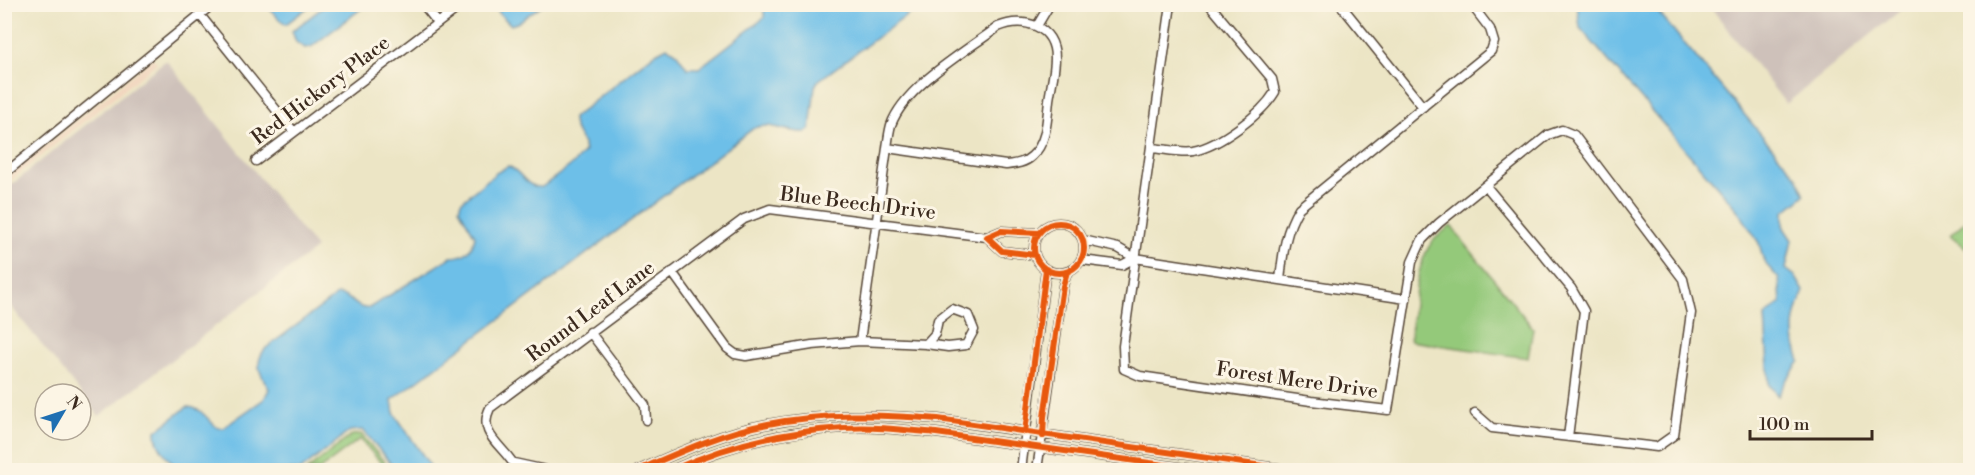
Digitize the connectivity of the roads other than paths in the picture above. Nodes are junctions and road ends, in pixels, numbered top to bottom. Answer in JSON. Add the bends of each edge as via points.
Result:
{"nodes":[{"id":1,"x":213,"y":4,"type":"edge"},
{"id":2,"x":423,"y":4,"type":"edge"},
{"id":3,"x":463,"y":4,"type":"edge"},
{"id":4,"x":1050,"y":4,"type":"edge"},
{"id":5,"x":1171,"y":4,"type":"edge"},
{"id":6,"x":1209,"y":4,"type":"edge"},
{"id":7,"x":1340,"y":4,"type":"edge"},
{"id":8,"x":1470,"y":4,"type":"edge"},
{"id":9,"x":200,"y":15,"type":"junction"},
{"id":10,"x":438,"y":23,"type":"junction"},
{"id":11,"x":1036,"y":26,"type":"junction"},
{"id":12,"x":1423,"y":107,"type":"junction"},
{"id":13,"x":294,"y":132,"type":"junction"},
{"id":14,"x":887,"y":148,"type":"junction"},
{"id":15,"x":1152,"y":148,"type":"junction"},
{"id":16,"x":256,"y":160,"type":"dead end"},
{"id":17,"x":4,"y":174,"type":"edge"},
{"id":18,"x":1486,"y":186,"type":"junction"},
{"id":19,"x":877,"y":223,"type":"junction"},
{"id":20,"x":1039,"y":233,"type":"junction"},
{"id":21,"x":987,"y":237,"type":"junction"},
{"id":22,"x":1083,"y":240,"type":"junction"},
{"id":23,"x":1035,"y":255,"type":"junction"},
{"id":24,"x":1135,"y":258,"type":"junction"},
{"id":25,"x":1082,"y":260,"type":"junction"},
{"id":26,"x":1046,"y":269,"type":"junction"},
{"id":27,"x":672,"y":272,"type":"junction"},
{"id":28,"x":1067,"y":272,"type":"junction"},
{"id":29,"x":1280,"y":280,"type":"junction"},
{"id":30,"x":1406,"y":299,"type":"junction"},
{"id":31,"x":591,"y":332,"type":"junction"},
{"id":32,"x":860,"y":341,"type":"junction"},
{"id":33,"x":926,"y":344,"type":"junction"},
{"id":34,"x":1475,"y":413,"type":"dead end"},
{"id":35,"x":646,"y":420,"type":"dead end"},
{"id":36,"x":1024,"y":432,"type":"junction"},
{"id":37,"x":1043,"y":436,"type":"junction"},
{"id":38,"x":1568,"y":437,"type":"junction"},
{"id":39,"x":1023,"y":445,"type":"junction"},
{"id":40,"x":1041,"y":448,"type":"junction"},
{"id":41,"x":668,"y":458,"type":"junction"},
{"id":42,"x":516,"y":467,"type":"edge"},
{"id":43,"x":673,"y":470,"type":"edge"},
{"id":44,"x":1286,"y":470,"type":"edge"},
{"id":45,"x":546,"y":471,"type":"edge"},
{"id":46,"x":639,"y":471,"type":"edge"},
{"id":47,"x":1021,"y":471,"type":"edge"},
{"id":48,"x":1037,"y":471,"type":"edge"},
{"id":49,"x":1200,"y":471,"type":"edge"}],
"edges":[{"from":1,"to":9,"type":"street"},
{"from":2,"to":10,"type":"street"},
{"from":3,"to":10,"type":"street","name":"Red Hickory Place"},
{"from":4,"to":11,"type":"street"},
{"from":5,"to":15,"type":"street","name":"Forest Mere Drive"},
{"from":6,"to":15,"type":"street","via":[[1272,79],[1275,92],[1268,104],[1218,143],[1192,151]]},
{"from":7,"to":12,"type":"street"},
{"from":8,"to":12,"type":"street","via":[[1490,29],[1494,42],[1491,51]]},
{"from":9,"to":13,"type":"street"},
{"from":9,"to":17,"type":"street"},
{"from":10,"to":13,"type":"street","name":"Red Hickory Place"},
{"from":11,"to":14,"type":"street","via":[[1020,21],[998,27],[916,88],[891,125]]},
{"from":11,"to":14,"type":"street","via":[[1051,42],[1055,60],[1044,138],[1032,156],[1006,165]]},
{"from":12,"to":29,"type":"street","via":[[1299,208],[1284,243]]},
{"from":13,"to":16,"type":"street","name":"Red Hickory Place"},
{"from":14,"to":19,"type":"street"},
{"from":15,"to":24,"type":"street","name":"Forest Mere Drive"},
{"from":18,"to":30,"type":"street","name":"Forest Mere Drive","via":[[1422,240],[1412,262]]},
{"from":18,"to":38,"type":"street","via":[[1571,288],[1584,311]]},
{"from":18,"to":38,"type":"street","name":"Forest Mere Drive","via":[[1548,135],[1562,130],[1574,135],[1683,279],[1691,313],[1674,435],[1657,447]]},
{"from":19,"to":21,"type":"street","name":"Blue Beech Drive"},
{"from":19,"to":27,"type":"street","name":"Blue Beech Drive","via":[[770,209],[744,219]]},
{"from":19,"to":32,"type":"street"},
{"from":20,"to":21,"type":"street","name":"Blue Beech Drive","via":[[1001,231]]},
{"from":20,"to":22,"type":"street","via":[[1059,223],[1074,228]]},
{"from":20,"to":23,"type":"street"},
{"from":21,"to":23,"type":"street","name":"Blue Beech Drive","via":[[1002,251]]},
{"from":22,"to":24,"type":"street","via":[[1118,248]]},
{"from":22,"to":25,"type":"street"},
{"from":23,"to":26,"type":"street"},
{"from":24,"to":25,"type":"street","via":[[1122,265]]},
{"from":24,"to":29,"type":"street"},
{"from":24,"to":30,"type":"street","name":"Forest Mere Drive","via":[[1123,346],[1124,369],[1140,376],[1388,410]]},
{"from":25,"to":28,"type":"street"},
{"from":26,"to":28,"type":"street"},
{"from":26,"to":36,"type":"street"},
{"from":27,"to":31,"type":"street","name":"Round Leaf Lane"},
{"from":27,"to":32,"type":"street","name":"Round Leaf Lane","via":[[735,354],[746,356]]},
{"from":28,"to":37,"type":"street"},
{"from":29,"to":30,"type":"street"},
{"from":31,"to":35,"type":"street","via":[[645,405]]},
{"from":31,"to":42,"type":"street","name":"Round Leaf Lane","via":[[490,408],[484,419],[487,431]]},
{"from":32,"to":33,"type":"street","name":"Round Leaf Lane"},
{"from":33,"to":33,"type":"street","name":"Round Leaf Lane","via":[[935,334],[938,320],[952,309],[968,315],[974,330],[966,345]]},
{"from":34,"to":38,"type":"street","name":"Forest Mere Drive","via":[[1492,428]]},
{"from":36,"to":37,"type":"street"},
{"from":36,"to":39,"type":"street"},
{"from":36,"to":41,"type":"street","via":[[938,419],[845,414],[731,433]]},
{"from":37,"to":40,"type":"street"},
{"from":37,"to":44,"type":"street"},
{"from":39,"to":40,"type":"street"},
{"from":39,"to":43,"type":"street","via":[[894,429],[844,428],[771,437]]},
{"from":39,"to":47,"type":"street"},
{"from":40,"to":48,"type":"street"},
{"from":40,"to":49,"type":"street"},
{"from":41,"to":43,"type":"street"},
{"from":41,"to":46,"type":"street"},
{"from":42,"to":45,"type":"street","name":"Round Leaf Lane"}]}
